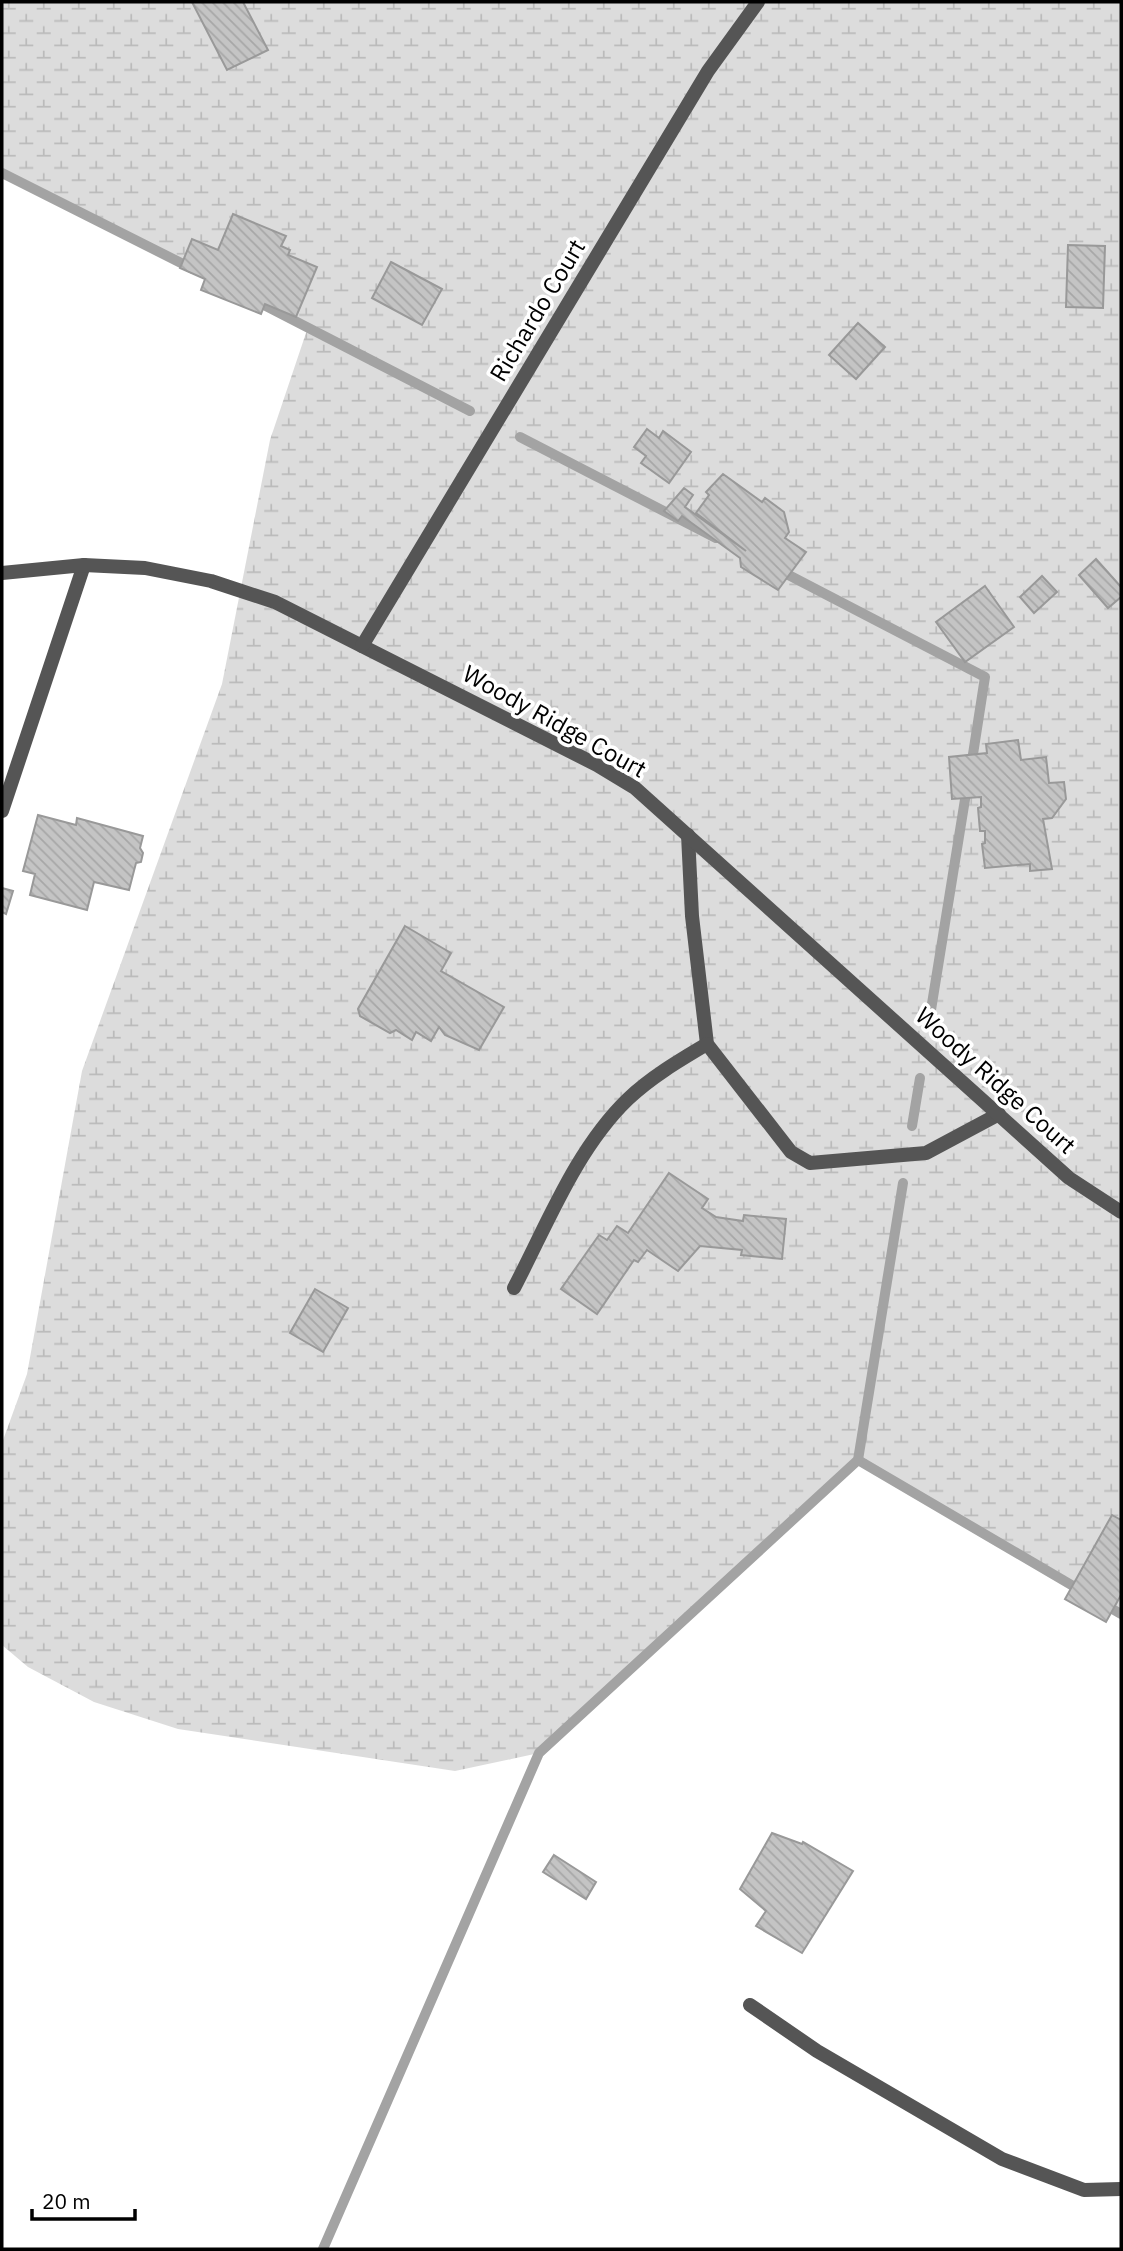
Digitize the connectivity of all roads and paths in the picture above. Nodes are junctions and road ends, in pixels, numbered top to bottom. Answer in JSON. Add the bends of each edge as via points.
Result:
{"nodes":[{"id":1,"x":758,"y":2,"type":"edge"},
{"id":2,"x":84,"y":565,"type":"junction"},
{"id":3,"x":2,"y":573,"type":"edge"},
{"id":4,"x":362,"y":646,"type":"junction"},
{"id":5,"x":2,"y":811,"type":"edge"},
{"id":6,"x":688,"y":835,"type":"junction"},
{"id":7,"x":708,"y":1044,"type":"junction"},
{"id":8,"x":999,"y":1114,"type":"junction"},
{"id":9,"x":1121,"y":1212,"type":"edge"},
{"id":10,"x":514,"y":1288,"type":"dead end"},
{"id":11,"x":750,"y":2006,"type":"dead end"},
{"id":12,"x":1121,"y":2189,"type":"edge"}],
"edges":[{"from":1,"to":4,"type":"street","name":"Richardo Court","via":[[701,83]]},
{"from":2,"to":3,"type":"street","name":"Woody Ridge Court"},
{"from":2,"to":4,"type":"street","name":"Woody Ridge Court","via":[[145,568],[211,581],[275,602]]},
{"from":2,"to":5,"type":"street"},
{"from":4,"to":6,"type":"street","name":"Woody Ridge Court","via":[[597,765],[635,788]]},
{"from":6,"to":7,"type":"street","via":[[692,916]]},
{"from":6,"to":8,"type":"street","name":"Woody Ridge Court"},
{"from":7,"to":8,"type":"street","via":[[791,1152],[810,1163],[926,1153]]},
{"from":7,"to":10,"type":"street","via":[[629,1097],[609,1118],[566,1187]]},
{"from":8,"to":9,"type":"street","name":"Woody Ridge Court","via":[[1069,1178]]},
{"from":11,"to":12,"type":"street","via":[[817,2051],[1002,2159],[1084,2190]]}]}
